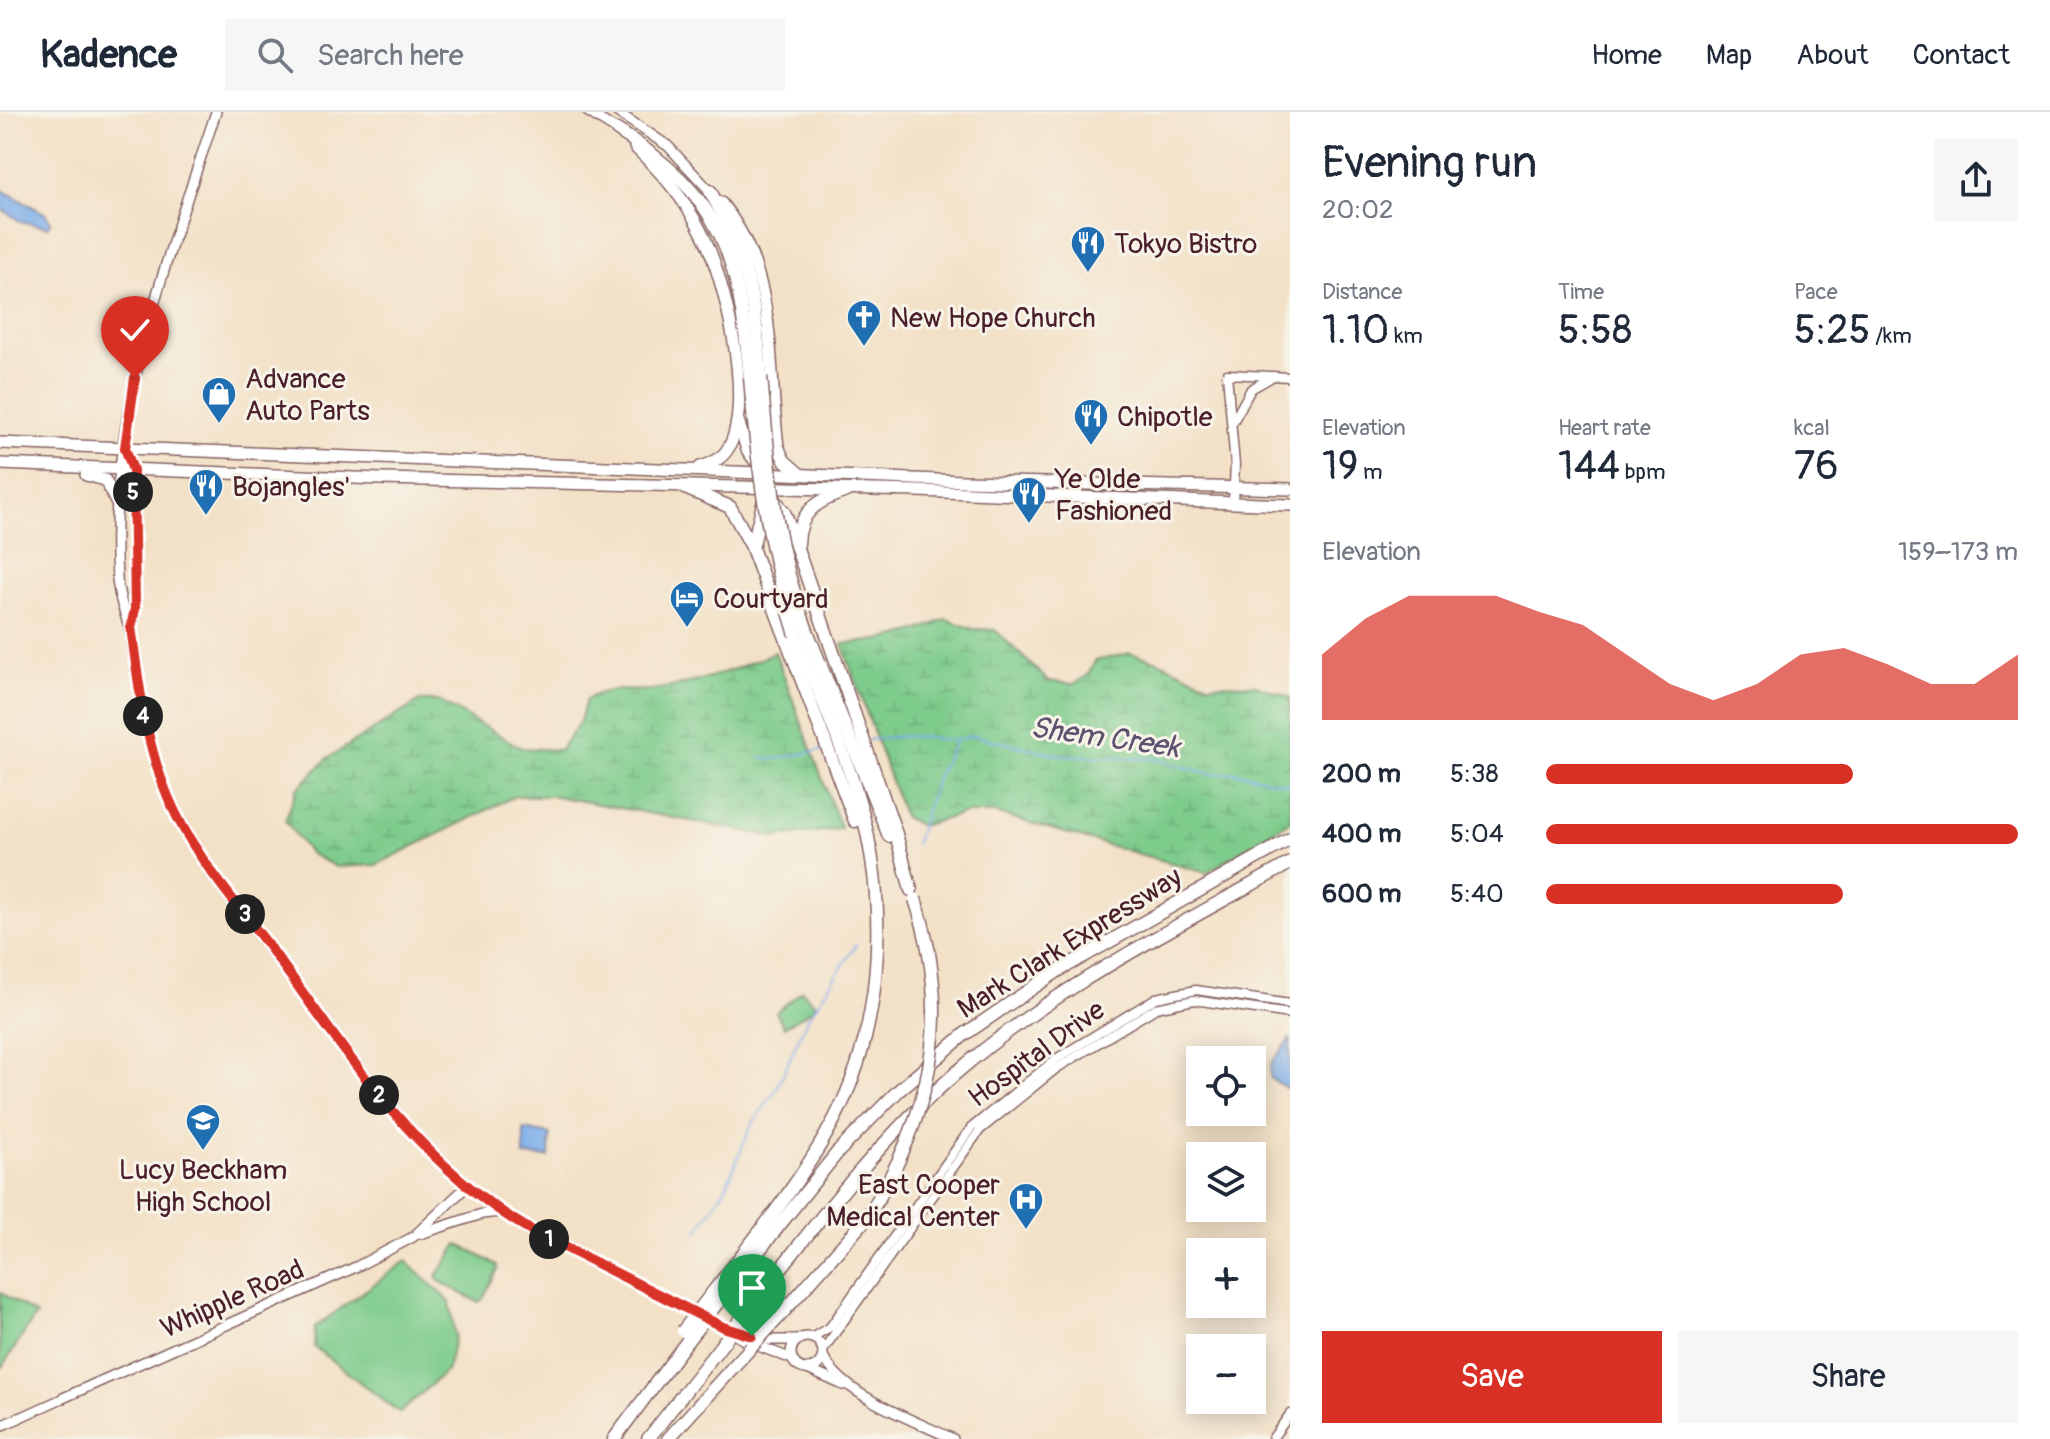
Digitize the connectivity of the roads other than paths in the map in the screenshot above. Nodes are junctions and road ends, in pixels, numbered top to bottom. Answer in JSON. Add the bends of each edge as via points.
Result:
{"nodes":[{"id":1,"x":216,"y":112,"type":"edge"},
{"id":2,"x":588,"y":112,"type":"edge"},
{"id":3,"x":617,"y":112,"type":"edge"},
{"id":4,"x":617,"y":130,"type":"junction"},
{"id":5,"x":710,"y":191,"type":"junction"},
{"id":6,"x":1273,"y":376,"type":"junction"},
{"id":7,"x":756,"y":377,"type":"junction"},
{"id":8,"x":1290,"y":377,"type":"edge"},
{"id":9,"x":736,"y":416,"type":"junction"},
{"id":10,"x":1231,"y":427,"type":"junction"},
{"id":11,"x":777,"y":435,"type":"junction"},
{"id":12,"x":0,"y":443,"type":"edge"},
{"id":13,"x":125,"y":448,"type":"junction"},
{"id":14,"x":0,"y":464,"type":"edge"},
{"id":15,"x":56,"y":467,"type":"junction"},
{"id":16,"x":117,"y":470,"type":"junction"},
{"id":17,"x":133,"y":470,"type":"junction"},
{"id":18,"x":691,"y":470,"type":"junction"},
{"id":19,"x":763,"y":472,"type":"junction"},
{"id":20,"x":800,"y":474,"type":"junction"},
{"id":21,"x":685,"y":488,"type":"junction"},
{"id":22,"x":1234,"y":488,"type":"junction"},
{"id":23,"x":766,"y":489,"type":"junction"},
{"id":24,"x":1290,"y":489,"type":"edge"},
{"id":25,"x":846,"y":491,"type":"junction"},
{"id":26,"x":1233,"y":502,"type":"junction"},
{"id":27,"x":117,"y":504,"type":"junction"},
{"id":28,"x":1290,"y":505,"type":"edge"},
{"id":29,"x":752,"y":548,"type":"junction"},
{"id":30,"x":798,"y":551,"type":"junction"},
{"id":31,"x":131,"y":627,"type":"junction"},
{"id":32,"x":801,"y":633,"type":"junction"},
{"id":33,"x":1290,"y":839,"type":"edge"},
{"id":34,"x":869,"y":857,"type":"junction"},
{"id":35,"x":1290,"y":863,"type":"edge"},
{"id":36,"x":1290,"y":872,"type":"edge"},
{"id":37,"x":913,"y":894,"type":"junction"},
{"id":38,"x":1172,"y":930,"type":"junction"},
{"id":39,"x":1290,"y":1004,"type":"edge"},
{"id":40,"x":1290,"y":1014,"type":"edge"},
{"id":41,"x":466,"y":1187,"type":"junction"},
{"id":42,"x":500,"y":1212,"type":"junction"},
{"id":43,"x":413,"y":1237,"type":"junction"},
{"id":44,"x":721,"y":1290,"type":"junction"},
{"id":45,"x":723,"y":1327,"type":"junction"},
{"id":46,"x":811,"y":1338,"type":"junction"},
{"id":47,"x":799,"y":1340,"type":"junction"},
{"id":48,"x":823,"y":1353,"type":"junction"},
{"id":49,"x":792,"y":1359,"type":"junction"},
{"id":50,"x":807,"y":1369,"type":"junction"},
{"id":51,"x":850,"y":1387,"type":"junction"},
{"id":52,"x":63,"y":1398,"type":"joint"},
{"id":53,"x":1290,"y":1414,"type":"edge"},
{"id":54,"x":19,"y":1418,"type":"joint"},
{"id":55,"x":0,"y":1426,"type":"edge"},
{"id":56,"x":614,"y":1439,"type":"edge"},
{"id":57,"x":648,"y":1439,"type":"edge"},
{"id":58,"x":668,"y":1439,"type":"edge"},
{"id":59,"x":953,"y":1439,"type":"edge"},
{"id":60,"x":1272,"y":1439,"type":"edge"}],
"edges":[{"from":1,"to":13,"type":"main road","via":[[137,368]]},
{"from":2,"to":4,"type":"main road"},
{"from":3,"to":5,"type":"main road","via":[[668,146]]},
{"from":4,"to":7,"type":"highway","via":[[686,184],[723,235]]},
{"from":4,"to":9,"type":"highway","via":[[684,200],[714,259],[734,340]]},
{"from":5,"to":7,"type":"highway","via":[[749,274]]},
{"from":5,"to":11,"type":"highway","via":[[736,224],[761,280]]},
{"from":6,"to":8,"type":"street"},
{"from":6,"to":10,"type":"street","via":[[1245,396]]},
{"from":6,"to":10,"type":"street","via":[[1227,374]]},
{"from":7,"to":32,"type":"highway","bridge":true,"via":[[772,510]]},
{"from":9,"to":18,"type":"highway","via":[[728,449],[717,460]]},
{"from":9,"to":19,"type":"highway","via":[[747,450]]},
{"from":10,"to":22,"type":"street"},
{"from":11,"to":19,"type":"highway"},
{"from":11,"to":20,"type":"highway","via":[[784,460]]},
{"from":12,"to":13,"type":"highway"},
{"from":13,"to":16,"type":"main road"},
{"from":13,"to":17,"type":"main road"},
{"from":13,"to":18,"type":"highway"},
{"from":14,"to":15,"type":"highway"},
{"from":15,"to":16,"type":"highway"},
{"from":15,"to":27,"type":"highway","via":[[64,473],[101,477]]},
{"from":16,"to":17,"type":"highway"},
{"from":16,"to":27,"type":"main road"},
{"from":17,"to":21,"type":"highway"},
{"from":17,"to":31,"type":"main road"},
{"from":18,"to":19,"type":"highway"},
{"from":19,"to":20,"type":"highway"},
{"from":19,"to":23,"type":"highway"},
{"from":20,"to":22,"type":"highway"},
{"from":21,"to":23,"type":"highway"},
{"from":21,"to":29,"type":"highway","via":[[730,507]]},
{"from":22,"to":24,"type":"highway"},
{"from":22,"to":26,"type":"street"},
{"from":23,"to":25,"type":"highway"},
{"from":23,"to":29,"type":"highway"},
{"from":23,"to":30,"type":"highway","via":[[782,508]]},
{"from":25,"to":26,"type":"highway"},
{"from":25,"to":30,"type":"highway","via":[[810,508],[801,523]]},
{"from":26,"to":28,"type":"highway"},
{"from":27,"to":31,"type":"main road","via":[[117,580]]},
{"from":29,"to":34,"type":"highway"},
{"from":30,"to":37,"type":"highway"},
{"from":31,"to":41,"type":"main road","via":[[151,749],[184,830],[391,1111]]},
{"from":32,"to":34,"type":"highway","via":[[854,784]]},
{"from":32,"to":37,"type":"highway"},
{"from":33,"to":44,"type":"highway","name":"Mark Clark Expressway","via":[[1056,972],[965,1034],[837,1153]]},
{"from":34,"to":44,"type":"highway","via":[[875,976],[852,1079],[796,1183]]},
{"from":35,"to":38,"type":"highway","name":"Mark Clark Expressway"},
{"from":36,"to":38,"type":"highway"},
{"from":37,"to":58,"type":"highway","bridge":true,"via":[[934,972],[935,1022],[928,1079],[894,1176],[866,1219]]},
{"from":38,"to":57,"type":"highway","name":"Mark Clark Expressway","bridge":true,"via":[[1066,990],[957,1072],[859,1171]]},
{"from":39,"to":46,"type":"street","name":"Hospital Drive","via":[[1196,990],[1156,998],[1056,1059],[971,1128],[830,1327]]},
{"from":40,"to":48,"type":"street","name":"Hospital Drive","via":[[1194,1000],[1156,1008],[1057,1068],[980,1130]]},
{"from":41,"to":42,"type":"main road"},
{"from":41,"to":43,"type":"main road","name":"Whipple Road"},
{"from":42,"to":43,"type":"main road"},
{"from":42,"to":45,"type":"main road"},
{"from":43,"to":52,"type":"main road","name":"Whipple Road"},
{"from":44,"to":56,"type":"highway","name":"Mark Clark Expressway","bridge":true},
{"from":45,"to":47,"type":"main road","via":[[767,1340]]},
{"from":45,"to":49,"type":"main road"},
{"from":46,"to":47,"type":"main road"},
{"from":46,"to":48,"type":"main road"},
{"from":47,"to":49,"type":"main road"},
{"from":48,"to":50,"type":"main road","via":[[818,1366]]},
{"from":48,"to":51,"type":"main road","via":[[830,1369]]},
{"from":49,"to":50,"type":"main road"},
{"from":50,"to":51,"type":"main road"},
{"from":51,"to":59,"type":"main road"},
{"from":52,"to":54,"type":"street","name":"Whipple Road"},
{"from":53,"to":60,"type":"street"},
{"from":54,"to":55,"type":"main road","name":"Whipple Road"}]}
